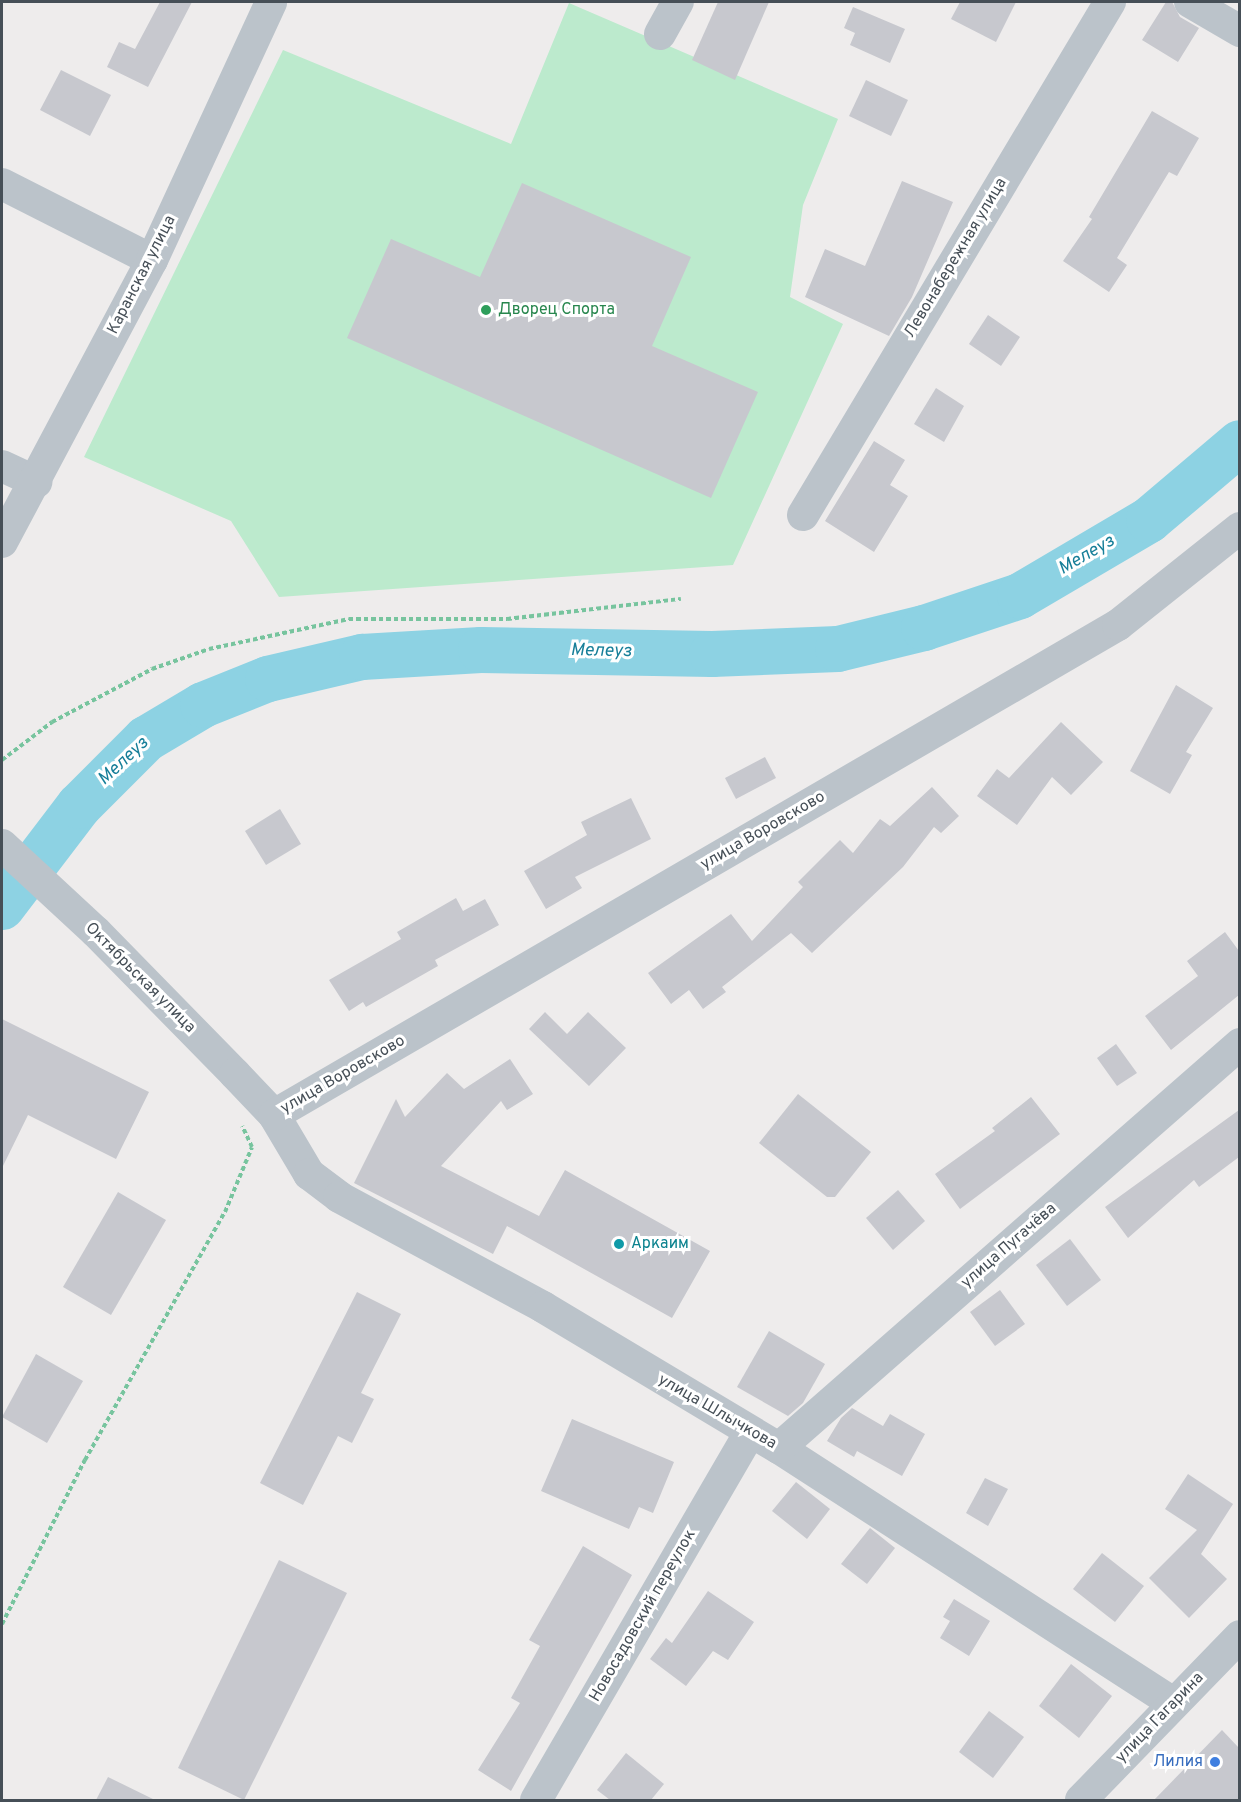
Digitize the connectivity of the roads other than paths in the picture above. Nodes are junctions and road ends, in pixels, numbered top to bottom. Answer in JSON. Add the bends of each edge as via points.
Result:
{"nodes":[{"id":1,"x":271,"y":2,"type":"edge"},
{"id":2,"x":678,"y":2,"type":"edge"},
{"id":3,"x":1110,"y":2,"type":"edge"},
{"id":4,"x":1190,"y":2,"type":"edge"},
{"id":5,"x":1239,"y":32,"type":"edge"},
{"id":6,"x":660,"y":34,"type":"dead end"},
{"id":7,"x":2,"y":184,"type":"edge"},
{"id":8,"x":152,"y":260,"type":"junction"},
{"id":9,"x":2,"y":466,"type":"edge"},
{"id":10,"x":36,"y":482,"type":"junction"},
{"id":11,"x":803,"y":515,"type":"dead end"},
{"id":12,"x":1239,"y":528,"type":"edge"},
{"id":13,"x":2,"y":542,"type":"edge"},
{"id":14,"x":2,"y":845,"type":"edge"},
{"id":15,"x":1239,"y":1044,"type":"edge"},
{"id":16,"x":274,"y":1115,"type":"junction"},
{"id":17,"x":750,"y":1432,"type":"junction"},
{"id":18,"x":779,"y":1448,"type":"junction"},
{"id":19,"x":1239,"y":1636,"type":"edge"},
{"id":20,"x":1228,"y":1664,"type":"edge"},
{"id":21,"x":1173,"y":1703,"type":"junction"},
{"id":22,"x":536,"y":1800,"type":"edge"},
{"id":23,"x":1081,"y":1800,"type":"edge"}],
"edges":[{"from":1,"to":8,"type":"street","name":"Каранская улица"},
{"from":2,"to":6,"type":"street"},
{"from":3,"to":11,"type":"street","name":"Левонабережная улица"},
{"from":4,"to":5,"type":"street"},
{"from":7,"to":8,"type":"street"},
{"from":8,"to":10,"type":"street","name":"Каранская улица"},
{"from":9,"to":10,"type":"street"},
{"from":10,"to":13,"type":"street","name":"Каранская улица"},
{"from":12,"to":16,"type":"street","name":"улица Воровсково","via":[[1118,625]]},
{"from":14,"to":16,"type":"street","name":"Октябрьская улица","via":[[96,932]]},
{"from":15,"to":18,"type":"street","name":"улица Пугачёва"},
{"from":16,"to":17,"type":"street","name":"улица Шлычкова","via":[[309,1174],[339,1197],[543,1307]]},
{"from":17,"to":18,"type":"street","name":"улица Шлычкова"},
{"from":17,"to":22,"type":"street","name":"Новосадовский переулок"},
{"from":18,"to":21,"type":"street","name":"улица Шлычкова"},
{"from":19,"to":20,"type":"street","name":"улица Гагарина"},
{"from":20,"to":21,"type":"street","name":"улица Гагарина"},
{"from":21,"to":23,"type":"street","name":"улица Гагарина"}]}
